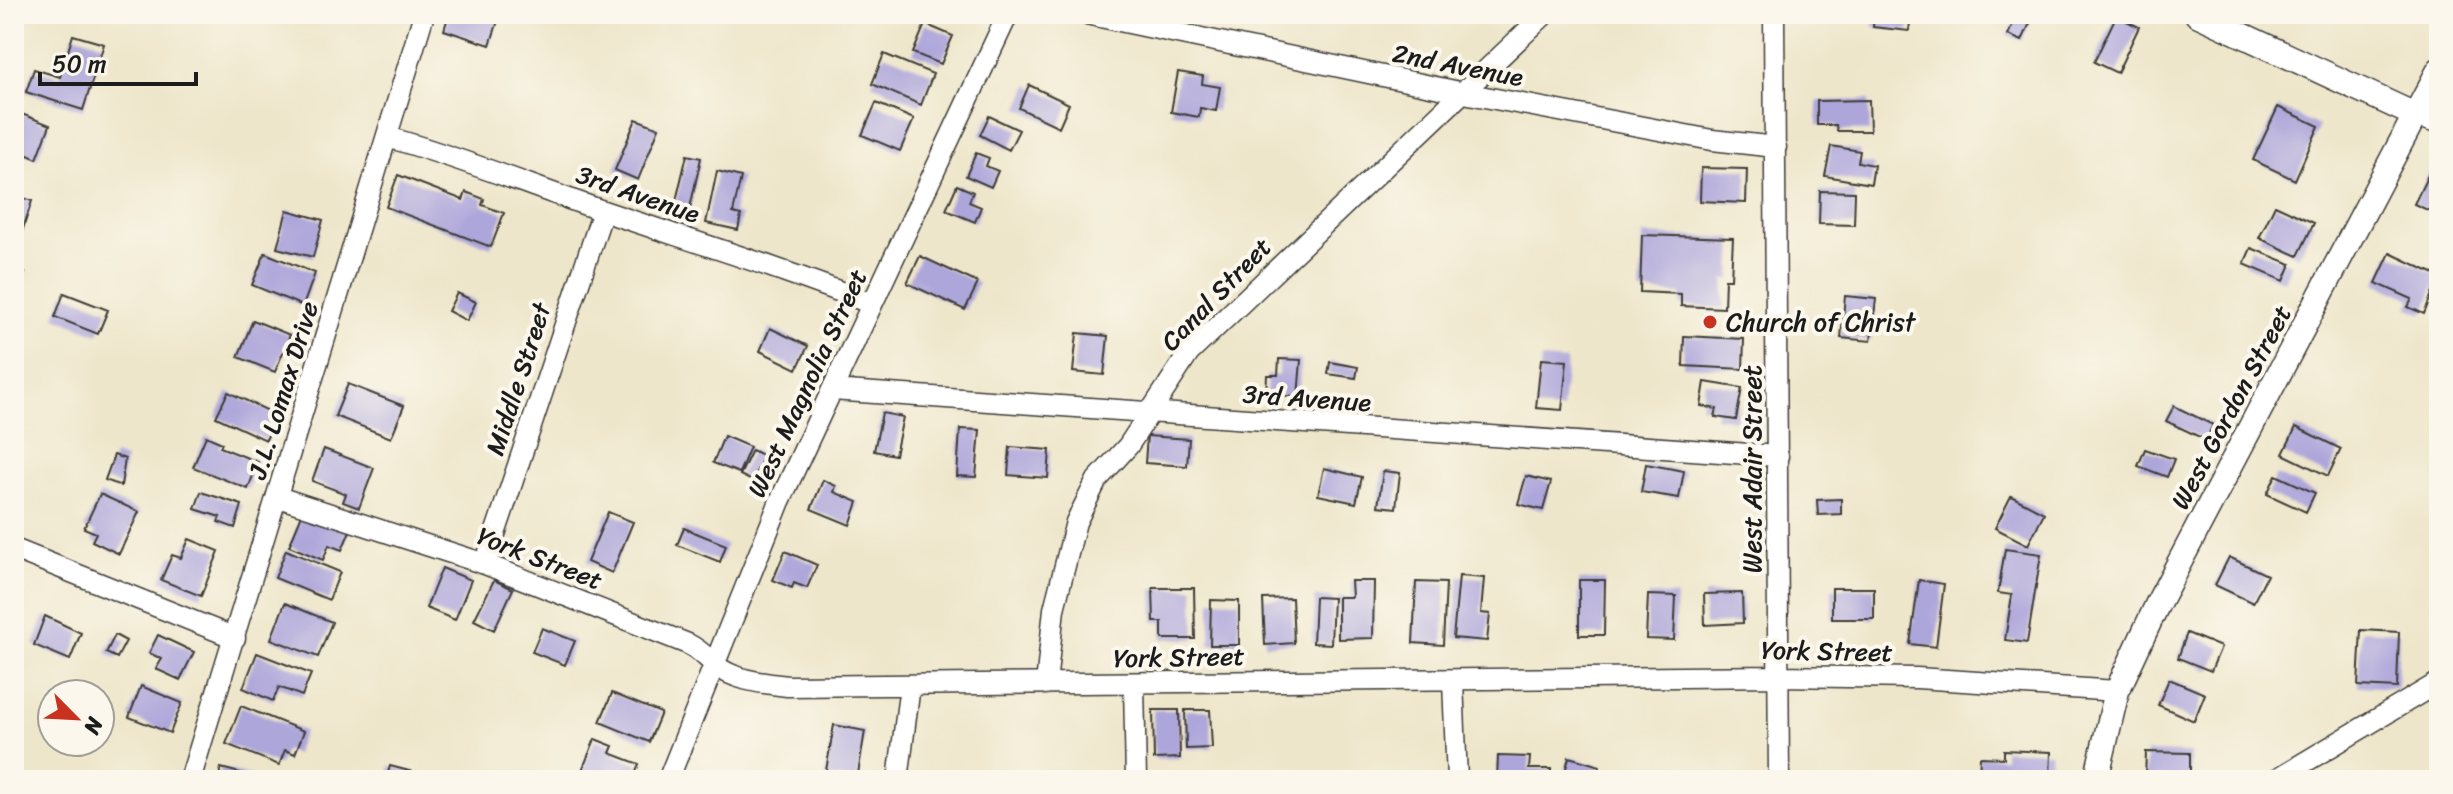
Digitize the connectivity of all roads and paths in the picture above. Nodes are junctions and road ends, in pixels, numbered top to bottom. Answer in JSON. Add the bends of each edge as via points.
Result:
{"nodes":[{"id":1,"x":424,"y":14,"type":"edge"},
{"id":2,"x":1008,"y":14,"type":"edge"},
{"id":3,"x":1086,"y":14,"type":"edge"},
{"id":4,"x":1545,"y":14,"type":"edge"},
{"id":5,"x":1774,"y":14,"type":"edge"},
{"id":6,"x":2197,"y":14,"type":"edge"},
{"id":7,"x":1173,"y":23,"type":"edge"},
{"id":8,"x":2439,"y":70,"type":"edge"},
{"id":9,"x":1464,"y":93,"type":"junction"},
{"id":10,"x":2428,"y":120,"type":"edge"},
{"id":11,"x":387,"y":137,"type":"junction"},
{"id":12,"x":1776,"y":147,"type":"junction"},
{"id":13,"x":603,"y":211,"type":"junction"},
{"id":14,"x":872,"y":304,"type":"junction"},
{"id":15,"x":832,"y":390,"type":"junction"},
{"id":16,"x":1151,"y":412,"type":"junction"},
{"id":17,"x":1778,"y":456,"type":"junction"},
{"id":18,"x":278,"y":497,"type":"junction"},
{"id":19,"x":14,"y":549,"type":"edge"},
{"id":20,"x":485,"y":564,"type":"junction"},
{"id":21,"x":235,"y":638,"type":"junction"},
{"id":22,"x":714,"y":664,"type":"junction"},
{"id":23,"x":1778,"y":676,"type":"junction"},
{"id":24,"x":1453,"y":681,"type":"junction"},
{"id":25,"x":2439,"y":682,"type":"edge"},
{"id":26,"x":1046,"y":684,"type":"junction"},
{"id":27,"x":1134,"y":684,"type":"junction"},
{"id":28,"x":910,"y":685,"type":"junction"},
{"id":29,"x":2117,"y":691,"type":"junction"},
{"id":30,"x":190,"y":780,"type":"edge"},
{"id":31,"x":668,"y":780,"type":"edge"},
{"id":32,"x":898,"y":780,"type":"edge"},
{"id":33,"x":1136,"y":780,"type":"edge"},
{"id":34,"x":1457,"y":780,"type":"edge"},
{"id":35,"x":1779,"y":780,"type":"edge"},
{"id":36,"x":2096,"y":780,"type":"edge"},
{"id":37,"x":2275,"y":780,"type":"edge"}],
"edges":[{"from":1,"to":11,"type":"street","name":"J.L. Lomax Drive"},
{"from":2,"to":14,"type":"street","name":"West Magnolia Street"},
{"from":3,"to":7,"type":"street","name":"2nd Avenue"},
{"from":4,"to":9,"type":"street","name":"Canal Street"},
{"from":5,"to":12,"type":"street","name":"West Adair Street"},
{"from":6,"to":10,"type":"street"},
{"from":7,"to":9,"type":"street","name":"2nd Avenue"},
{"from":8,"to":10,"type":"street","name":"West Gordon Street"},
{"from":9,"to":12,"type":"street","name":"2nd Avenue","via":[[1712,140]]},
{"from":9,"to":16,"type":"street","name":"Canal Street","via":[[1189,353]]},
{"from":10,"to":29,"type":"street","name":"West Gordon Street","via":[[2158,603]]},
{"from":11,"to":13,"type":"street","name":"3rd Avenue","via":[[464,159]]},
{"from":11,"to":18,"type":"street","name":"J.L. Lomax Drive"},
{"from":12,"to":17,"type":"street","name":"West Adair Street"},
{"from":13,"to":14,"type":"street","name":"3rd Avenue","via":[[775,266]]},
{"from":13,"to":20,"type":"street","name":"Middle Street"},
{"from":14,"to":15,"type":"street","name":"West Magnolia Street"},
{"from":15,"to":16,"type":"street","name":"3rd Avenue"},
{"from":15,"to":22,"type":"street","name":"West Magnolia Street"},
{"from":16,"to":17,"type":"street","name":"3rd Avenue"},
{"from":16,"to":26,"type":"street","name":"Canal Street","via":[[1097,480],[1076,522],[1054,609]]},
{"from":17,"to":23,"type":"street","name":"West Adair Street"},
{"from":18,"to":20,"type":"street","name":"York Street"},
{"from":18,"to":21,"type":"street","name":"J.L. Lomax Drive"},
{"from":19,"to":21,"type":"street"},
{"from":20,"to":22,"type":"street","name":"York Street","via":[[688,644]]},
{"from":21,"to":30,"type":"street","name":"J.L. Lomax Drive"},
{"from":22,"to":28,"type":"street","name":"York Street","via":[[746,680],[788,686]]},
{"from":22,"to":31,"type":"street","name":"West Magnolia Street"},
{"from":23,"to":24,"type":"street","name":"York Street"},
{"from":23,"to":29,"type":"street","name":"York Street","via":[[1917,678]]},
{"from":23,"to":35,"type":"street","name":"West Adair Street"},
{"from":24,"to":27,"type":"street","name":"York Street"},
{"from":24,"to":34,"type":"street"},
{"from":25,"to":37,"type":"street"},
{"from":26,"to":27,"type":"street","name":"York Street"},
{"from":26,"to":28,"type":"street","name":"York Street"},
{"from":27,"to":33,"type":"street"},
{"from":28,"to":32,"type":"street"},
{"from":29,"to":36,"type":"street","name":"West Gordon Street"}]}
